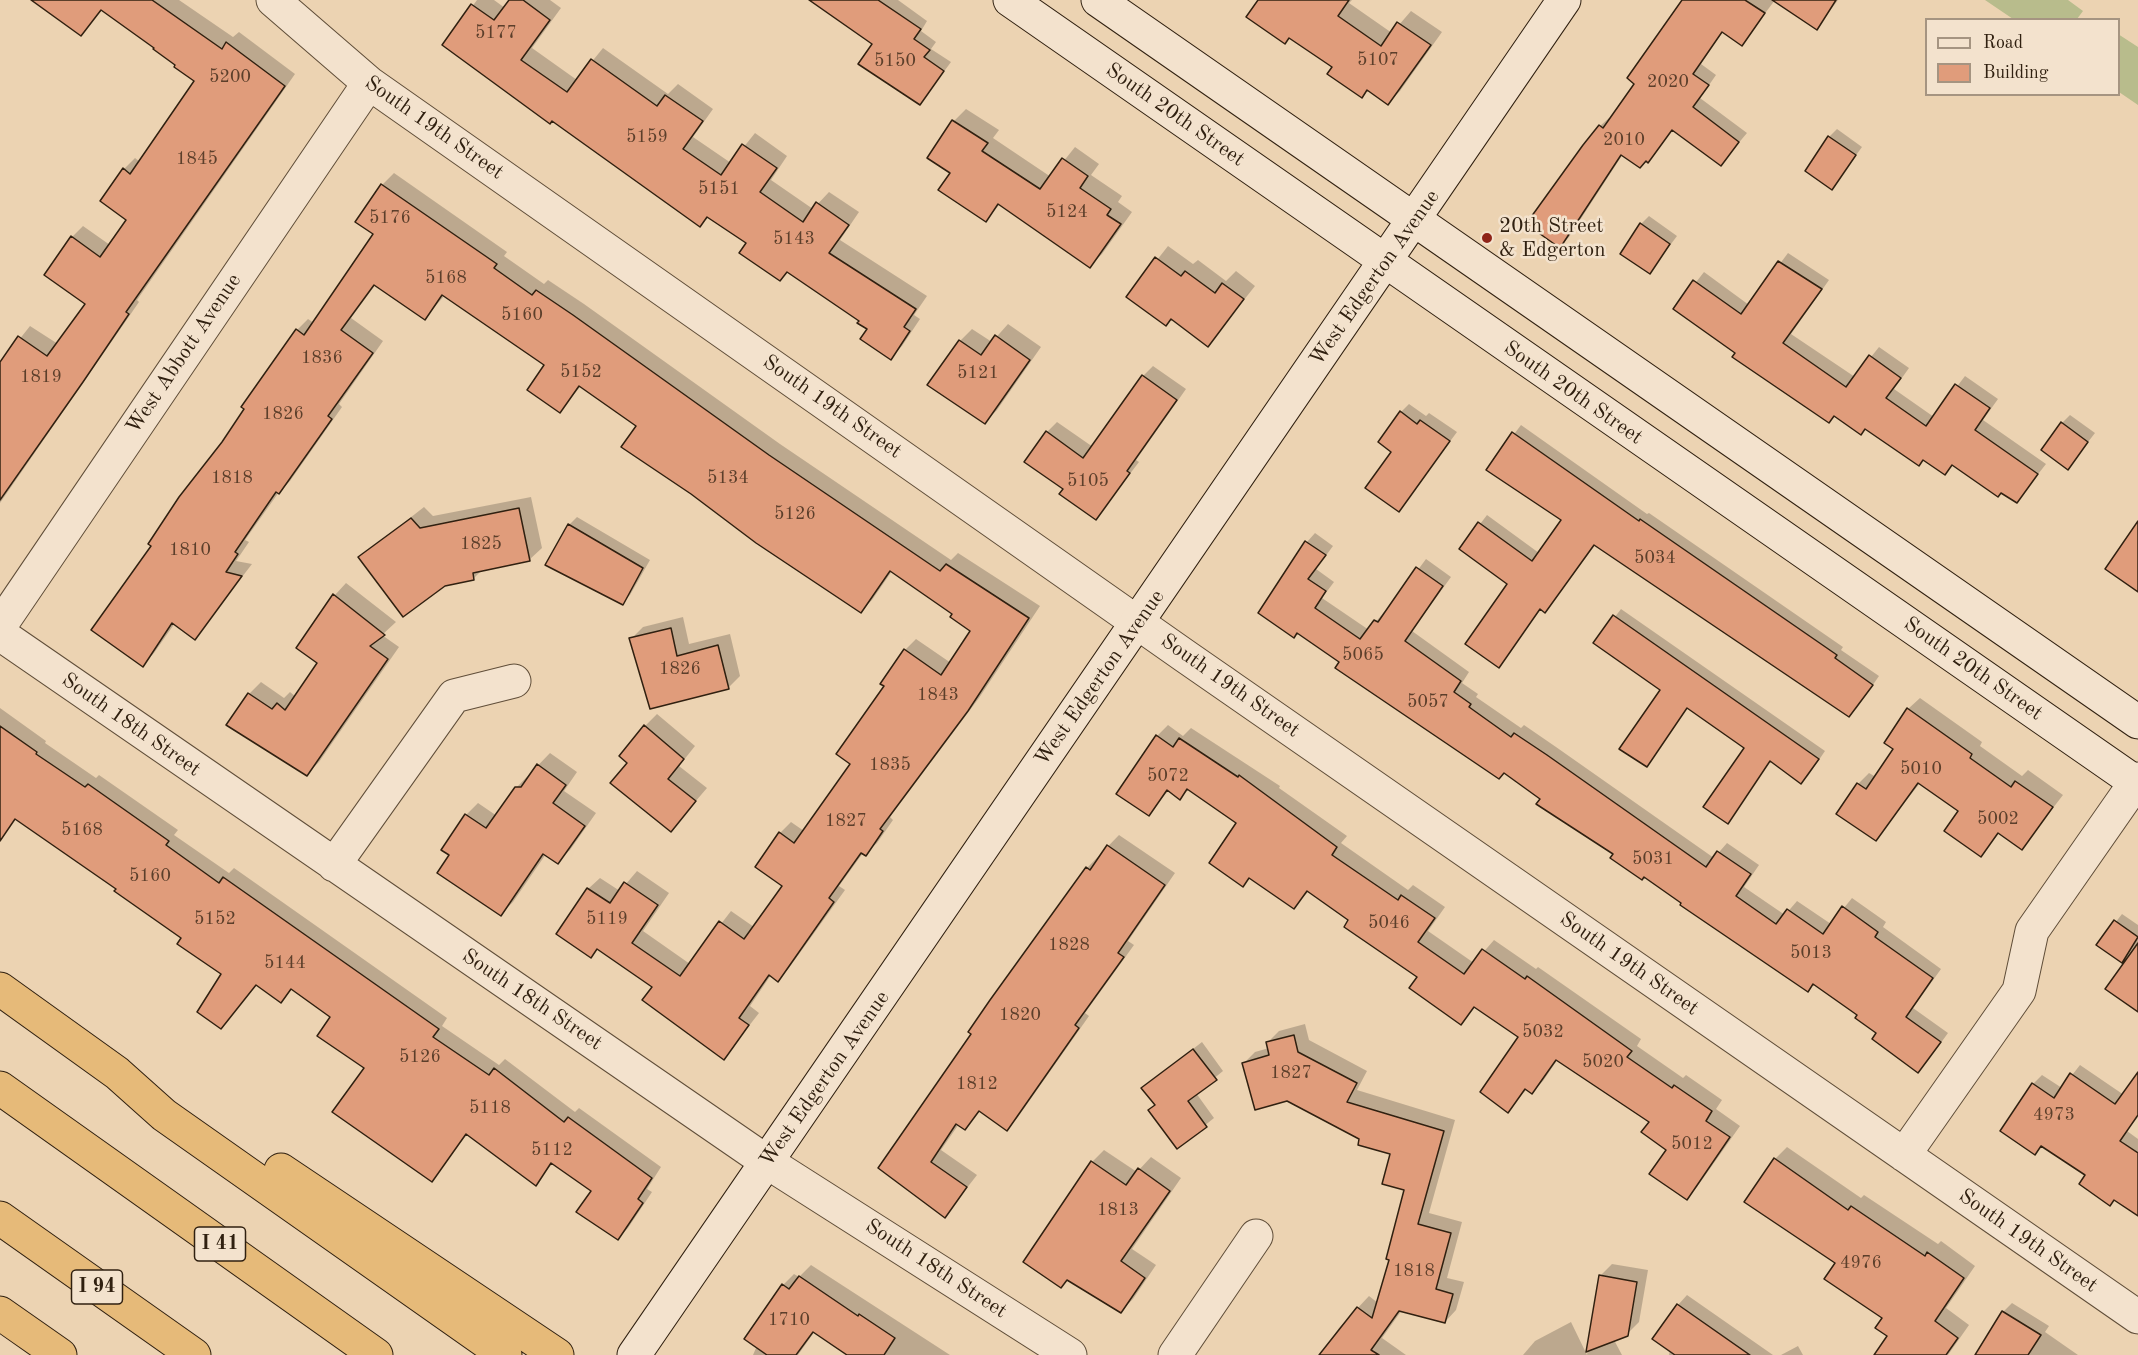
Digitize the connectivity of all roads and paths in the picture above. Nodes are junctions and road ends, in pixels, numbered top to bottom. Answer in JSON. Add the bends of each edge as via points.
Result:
{"nodes":[{"id":1,"x":273,"y":0,"type":"edge"},
{"id":2,"x":1010,"y":0,"type":"edge"},
{"id":3,"x":1098,"y":0,"type":"edge"},
{"id":4,"x":1564,"y":0,"type":"edge"},
{"id":5,"x":369,"y":83,"type":"junction"},
{"id":6,"x":1415,"y":220,"type":"junction"},
{"id":7,"x":1386,"y":263,"type":"junction"},
{"id":8,"x":1139,"y":623,"type":"junction"},
{"id":9,"x":0,"y":626,"type":"edge"},
{"id":10,"x":0,"y":634,"type":"edge"},
{"id":11,"x":514,"y":681,"type":"dead end"},
{"id":12,"x":2138,"y":722,"type":"edge"},
{"id":13,"x":2137,"y":782,"type":"edge"},
{"id":14,"x":334,"y":865,"type":"junction"},
{"id":15,"x":0,"y":990,"type":"edge"},
{"id":16,"x":0,"y":1088,"type":"edge"},
{"id":17,"x":1904,"y":1155,"type":"junction"},
{"id":18,"x":768,"y":1162,"type":"junction"},
{"id":19,"x":0,"y":1218,"type":"edge"},
{"id":20,"x":1256,"y":1236,"type":"dead end"},
{"id":21,"x":456,"y":1304,"type":"junction"},
{"id":22,"x":0,"y":1313,"type":"edge"},
{"id":23,"x":2138,"y":1317,"type":"edge"},
{"id":24,"x":60,"y":1355,"type":"edge"},
{"id":25,"x":194,"y":1355,"type":"edge"},
{"id":26,"x":376,"y":1355,"type":"edge"},
{"id":27,"x":505,"y":1355,"type":"edge"},
{"id":28,"x":557,"y":1355,"type":"edge"},
{"id":29,"x":633,"y":1355,"type":"edge"},
{"id":30,"x":1070,"y":1355,"type":"edge"},
{"id":31,"x":1175,"y":1355,"type":"edge"}],
"edges":[{"from":1,"to":5,"type":"street","name":"South 19th Street"},
{"from":2,"to":7,"type":"street","name":"South 20th Street"},
{"from":3,"to":6,"type":"street"},
{"from":4,"to":6,"type":"street","name":"West Edgerton Avenue"},
{"from":5,"to":8,"type":"street","name":"South 19th Street"},
{"from":5,"to":9,"type":"street","name":"West Abbott Avenue"},
{"from":6,"to":7,"type":"street","name":"West Edgerton Avenue"},
{"from":6,"to":12,"type":"street"},
{"from":7,"to":8,"type":"street","name":"West Edgerton Avenue"},
{"from":7,"to":13,"type":"street","name":"South 20th Street"},
{"from":8,"to":17,"type":"street","name":"South 19th Street"},
{"from":8,"to":18,"type":"street","name":"West Edgerton Avenue"},
{"from":10,"to":14,"type":"street","name":"South 18th Street"},
{"from":11,"to":14,"type":"street","via":[[454,696]]},
{"from":13,"to":17,"type":"street","via":[[2032,931],[2019,991]]},
{"from":14,"to":18,"type":"street","name":"South 18th Street"},
{"from":15,"to":21,"type":"highway","via":[[117,1073],[164,1115]]},
{"from":16,"to":26,"type":"highway","number":"I 41"},
{"from":17,"to":23,"type":"street","name":"South 19th Street"},
{"from":18,"to":29,"type":"street","name":"West Edgerton Avenue"},
{"from":18,"to":30,"type":"street","name":"South 18th Street"},
{"from":19,"to":25,"type":"highway","number":"I 94"},
{"from":20,"to":31,"type":"street"},
{"from":21,"to":27,"type":"highway"},
{"from":21,"to":28,"type":"highway"},
{"from":22,"to":24,"type":"highway"}]}
